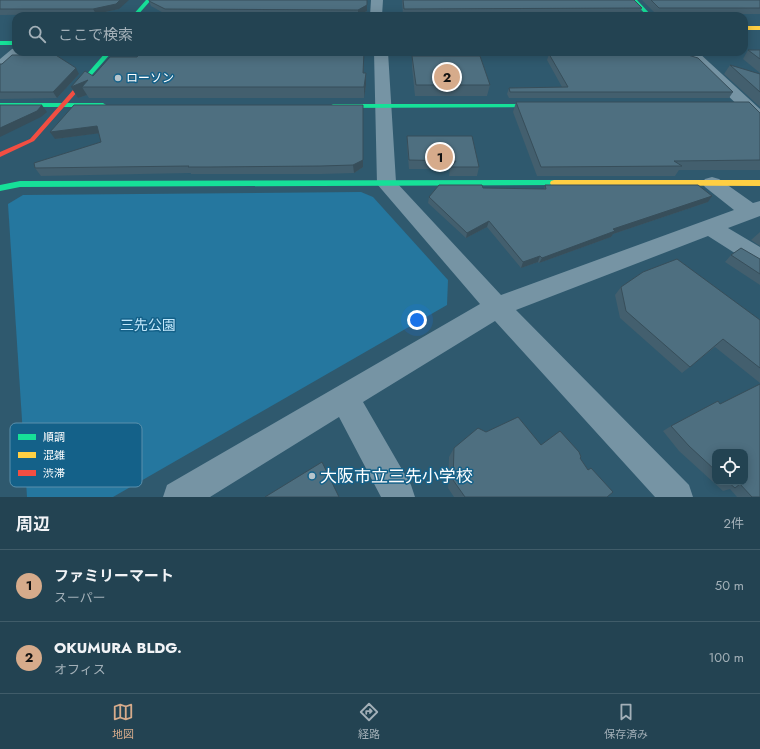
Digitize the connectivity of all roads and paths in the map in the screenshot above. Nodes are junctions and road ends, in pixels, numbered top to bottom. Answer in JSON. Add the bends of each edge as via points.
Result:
{"nodes":[{"id":1,"x":149,"y":0,"type":"edge"},
{"id":2,"x":376,"y":0,"type":"edge"},
{"id":3,"x":634,"y":0,"type":"edge"},
{"id":4,"x":138,"y":12,"type":"edge"},
{"id":5,"x":376,"y":12,"type":"edge"},
{"id":6,"x":646,"y":12,"type":"edge"},
{"id":7,"x":748,"y":28,"type":"edge"},
{"id":8,"x":760,"y":28,"type":"edge"},
{"id":9,"x":0,"y":43,"type":"edge"},
{"id":10,"x":12,"y":43,"type":"edge"},
{"id":11,"x":12,"y":56,"type":"edge"},
{"id":12,"x":106,"y":56,"type":"edge"},
{"id":13,"x":381,"y":56,"type":"edge"},
{"id":14,"x":694,"y":56,"type":"edge"},
{"id":15,"x":0,"y":66,"type":"edge"},
{"id":16,"x":0,"y":105,"type":"edge"},
{"id":17,"x":64,"y":105,"type":"junction"},
{"id":18,"x":111,"y":105,"type":"edge"},
{"id":19,"x":322,"y":106,"type":"edge"},
{"id":20,"x":383,"y":106,"type":"junction"},
{"id":21,"x":554,"y":106,"type":"edge"},
{"id":22,"x":760,"y":118,"type":"edge"},
{"id":23,"x":0,"y":155,"type":"edge"},
{"id":24,"x":712,"y":183,"type":"junction"},
{"id":25,"x":760,"y":183,"type":"edge"},
{"id":26,"x":387,"y":184,"type":"junction"},
{"id":27,"x":0,"y":188,"type":"edge"},
{"id":28,"x":755,"y":209,"type":"edge"},
{"id":29,"x":710,"y":227,"type":"junction"},
{"id":30,"x":760,"y":258,"type":"edge"},
{"id":31,"x":497,"y":307,"type":"junction"},
{"id":32,"x":345,"y":399,"type":"junction"},
{"id":33,"x":180,"y":497,"type":"edge"},
{"id":34,"x":399,"y":497,"type":"edge"},
{"id":35,"x":677,"y":497,"type":"edge"}],
"edges":[{"from":1,"to":4,"type":"main road"},
{"from":2,"to":5,"type":"street"},
{"from":3,"to":6,"type":"main road"},
{"from":7,"to":8,"type":"main road"},
{"from":9,"to":10,"type":"main road"},
{"from":11,"to":15,"type":"street"},
{"from":12,"to":17,"type":"main road"},
{"from":13,"to":20,"type":"street"},
{"from":14,"to":22,"type":"street","via":[[741,105]]},
{"from":16,"to":17,"type":"main road"},
{"from":17,"to":18,"type":"main road"},
{"from":17,"to":23,"type":"main road","via":[[32,140]]},
{"from":19,"to":20,"type":"main road"},
{"from":20,"to":21,"type":"main road"},
{"from":20,"to":26,"type":"street"},
{"from":24,"to":25,"type":"main road"},
{"from":24,"to":26,"type":"main road"},
{"from":24,"to":28,"type":"street"},
{"from":26,"to":27,"type":"main road","via":[[20,184]]},
{"from":26,"to":31,"type":"street"},
{"from":28,"to":29,"type":"street"},
{"from":29,"to":30,"type":"street"},
{"from":29,"to":31,"type":"street"},
{"from":31,"to":32,"type":"street"},
{"from":31,"to":35,"type":"street"},
{"from":32,"to":33,"type":"street"},
{"from":32,"to":34,"type":"street"}]}
